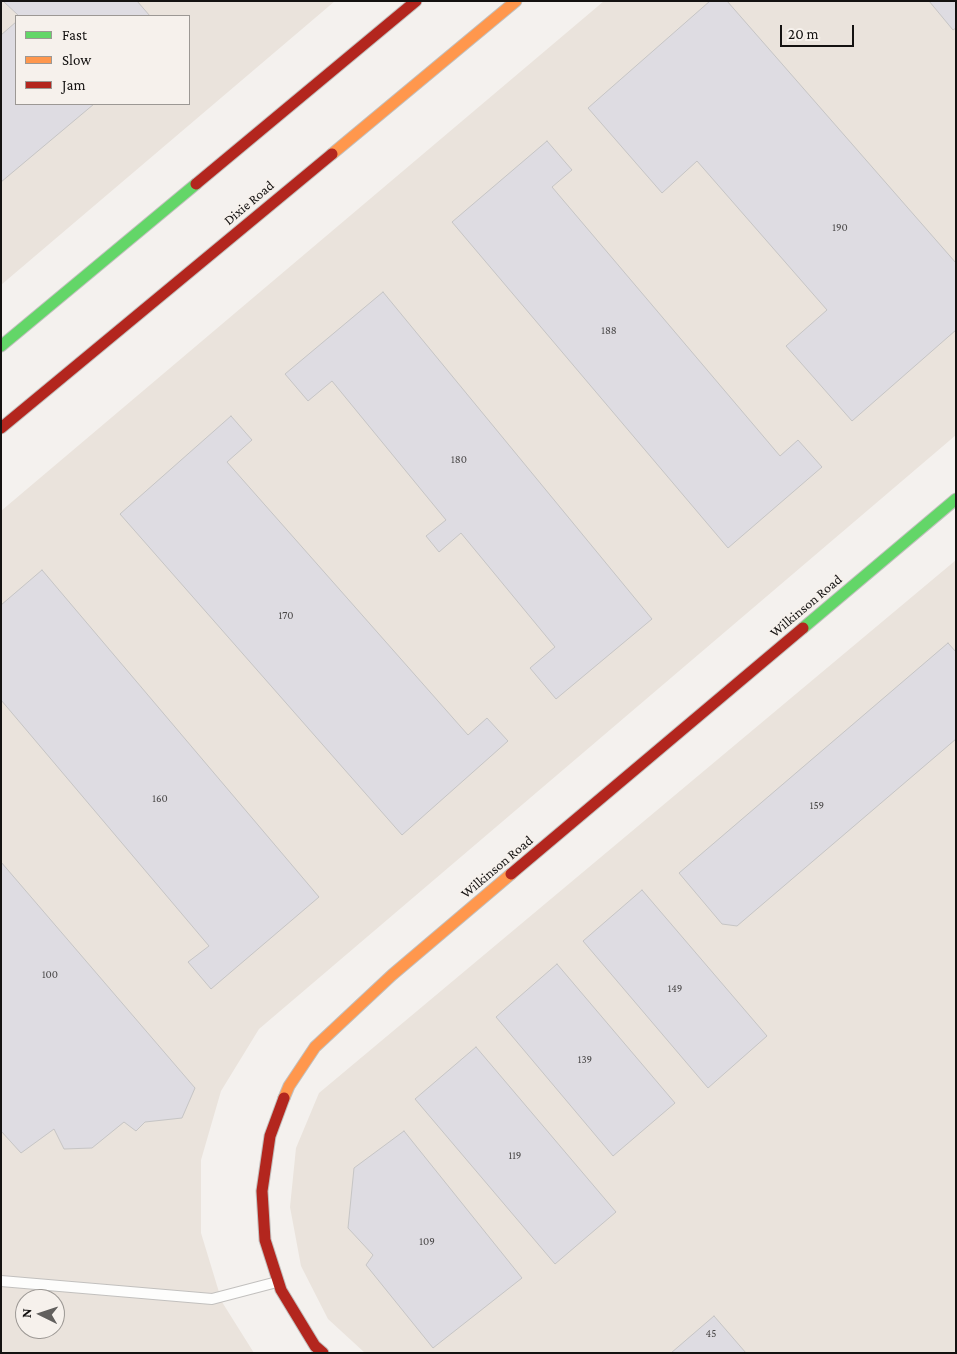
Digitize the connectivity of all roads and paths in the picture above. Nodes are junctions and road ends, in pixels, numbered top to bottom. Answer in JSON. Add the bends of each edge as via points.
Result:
{"nodes":[{"id":1,"x":416,"y":1,"type":"edge"},
{"id":2,"x":516,"y":1,"type":"edge"},
{"id":3,"x":1,"y":346,"type":"edge"},
{"id":4,"x":1,"y":428,"type":"edge"},
{"id":5,"x":956,"y":499,"type":"edge"},
{"id":6,"x":1,"y":1281,"type":"edge"},
{"id":7,"x":278,"y":1282,"type":"junction"},
{"id":8,"x":323,"y":1353,"type":"edge"}],
"edges":[{"from":1,"to":3,"type":"main road"},
{"from":2,"to":4,"type":"main road","name":"Dixie Road"},
{"from":5,"to":7,"type":"main road","name":"Wilkinson Road","via":[[392,975],[315,1047],[289,1086],[267,1153],[262,1191],[265,1240]]},
{"from":6,"to":7,"type":"lane","via":[[212,1299]]},
{"from":7,"to":8,"type":"main road","name":"Wilkinson Road","via":[[315,1346]]}]}
